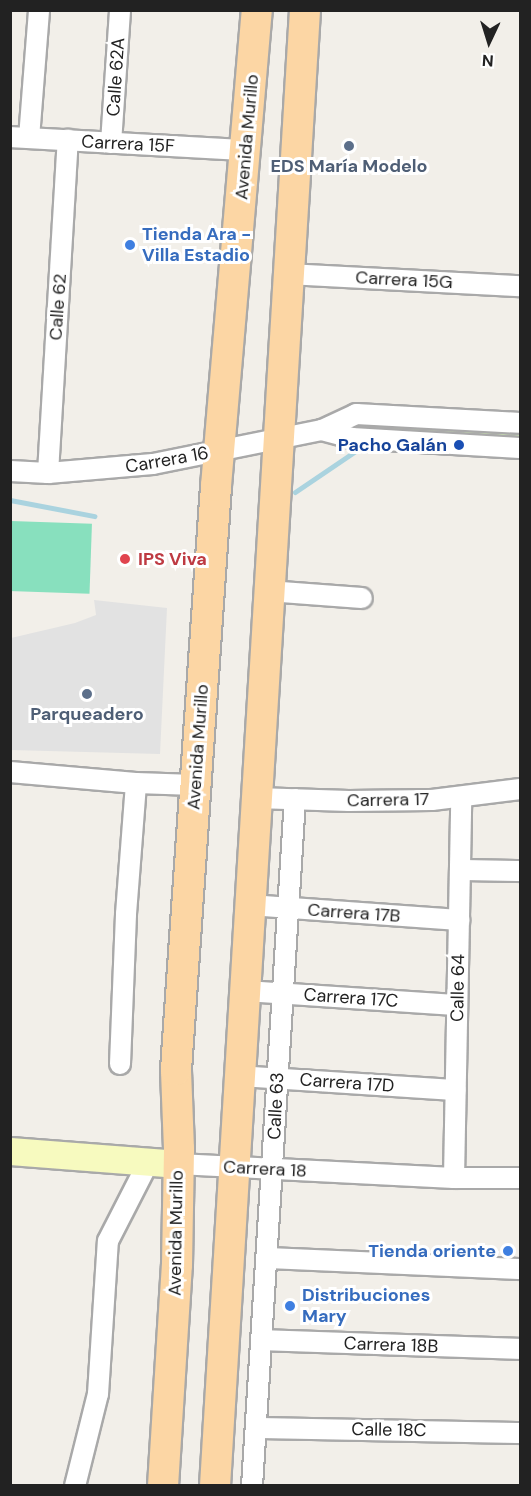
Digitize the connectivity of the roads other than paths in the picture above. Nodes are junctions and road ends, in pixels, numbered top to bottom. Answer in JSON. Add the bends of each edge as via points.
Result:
{"nodes":[{"id":1,"x":39,"y":10,"type":"edge"},
{"id":2,"x":120,"y":10,"type":"edge"},
{"id":3,"x":257,"y":10,"type":"edge"},
{"id":4,"x":305,"y":10,"type":"edge"},
{"id":5,"x":20,"y":138,"type":"edge"},
{"id":6,"x":68,"y":140,"type":"junction"},
{"id":7,"x":111,"y":142,"type":"junction"},
{"id":8,"x":246,"y":150,"type":"junction"},
{"id":9,"x":288,"y":274,"type":"junction"},
{"id":10,"x":520,"y":286,"type":"edge"},
{"id":11,"x":520,"y":423,"type":"edge"},
{"id":12,"x":322,"y":430,"type":"junction"},
{"id":13,"x":277,"y":439,"type":"junction"},
{"id":14,"x":520,"y":448,"type":"edge"},
{"id":15,"x":220,"y":451,"type":"junction"},
{"id":16,"x":10,"y":471,"type":"edge"},
{"id":17,"x":48,"y":473,"type":"junction"},
{"id":18,"x":268,"y":591,"type":"junction"},
{"id":19,"x":362,"y":598,"type":"dead end"},
{"id":20,"x":10,"y":772,"type":"edge"},
{"id":21,"x":136,"y":783,"type":"junction"},
{"id":22,"x":195,"y":784,"type":"junction"},
{"id":23,"x":520,"y":789,"type":"edge"},
{"id":24,"x":256,"y":798,"type":"junction"},
{"id":25,"x":461,"y":798,"type":"junction"},
{"id":26,"x":295,"y":799,"type":"junction"},
{"id":27,"x":460,"y":870,"type":"junction"},
{"id":28,"x":520,"y":871,"type":"edge"},
{"id":29,"x":249,"y":905,"type":"junction"},
{"id":30,"x":288,"y":908,"type":"junction"},
{"id":31,"x":459,"y":920,"type":"junction"},
{"id":32,"x":244,"y":991,"type":"junction"},
{"id":33,"x":283,"y":994,"type":"junction"},
{"id":34,"x":458,"y":1005,"type":"junction"},
{"id":35,"x":120,"y":1064,"type":"dead end"},
{"id":36,"x":239,"y":1076,"type":"junction"},
{"id":37,"x":278,"y":1079,"type":"junction"},
{"id":38,"x":456,"y":1090,"type":"junction"},
{"id":39,"x":10,"y":1151,"type":"edge"},
{"id":40,"x":164,"y":1163,"type":"junction"},
{"id":41,"x":233,"y":1167,"type":"junction"},
{"id":42,"x":273,"y":1169,"type":"junction"},
{"id":43,"x":454,"y":1178,"type":"junction"},
{"id":44,"x":520,"y":1178,"type":"edge"},
{"id":45,"x":267,"y":1258,"type":"junction"},
{"id":46,"x":520,"y":1269,"type":"edge"},
{"id":47,"x":262,"y":1340,"type":"junction"},
{"id":48,"x":520,"y":1349,"type":"edge"},
{"id":49,"x":256,"y":1428,"type":"junction"},
{"id":50,"x":520,"y":1433,"type":"edge"},
{"id":51,"x":75,"y":1485,"type":"edge"},
{"id":52,"x":163,"y":1485,"type":"edge"},
{"id":53,"x":215,"y":1485,"type":"edge"},
{"id":54,"x":252,"y":1485,"type":"edge"}],
"edges":[{"from":1,"to":5,"type":"street"},
{"from":2,"to":7,"type":"street","name":"Calle 62A"},
{"from":3,"to":8,"type":"main road","name":"Avenida Murillo"},
{"from":4,"to":9,"type":"main road"},
{"from":5,"to":6,"type":"street","name":"Carrera 15F"},
{"from":6,"to":7,"type":"street","name":"Carrera 15F"},
{"from":6,"to":17,"type":"street","name":"Calle 62"},
{"from":7,"to":8,"type":"street","name":"Carrera 15F"},
{"from":8,"to":15,"type":"main road","name":"Avenida Murillo"},
{"from":9,"to":10,"type":"street","name":"Carrera 15G"},
{"from":9,"to":13,"type":"main road"},
{"from":11,"to":12,"type":"street","name":"Carrera 16","via":[[356,414]]},
{"from":12,"to":13,"type":"street","name":"Carrera 16"},
{"from":12,"to":14,"type":"street","name":"Carrera 16","via":[[352,438]]},
{"from":13,"to":15,"type":"street","name":"Carrera 16"},
{"from":13,"to":18,"type":"main road"},
{"from":15,"to":17,"type":"street","name":"Carrera 16","via":[[153,464]]},
{"from":15,"to":22,"type":"main road","name":"Avenida Murillo"},
{"from":16,"to":17,"type":"street","name":"Carrera 16"},
{"from":18,"to":19,"type":"street"},
{"from":18,"to":24,"type":"main road"},
{"from":20,"to":21,"type":"street"},
{"from":21,"to":22,"type":"street"},
{"from":21,"to":35,"type":"street"},
{"from":22,"to":40,"type":"main road","name":"Avenida Murillo","via":[[176,1070]]},
{"from":23,"to":25,"type":"street","name":"Carrera 17"},
{"from":24,"to":26,"type":"street","name":"Carrera 17"},
{"from":24,"to":29,"type":"main road"},
{"from":25,"to":26,"type":"street","name":"Carrera 17"},
{"from":25,"to":27,"type":"street","name":"Calle 64"},
{"from":26,"to":30,"type":"street","name":"Calle 63"},
{"from":27,"to":28,"type":"street"},
{"from":27,"to":31,"type":"street","name":"Calle 64"},
{"from":29,"to":30,"type":"street","name":"Carrera 17B"},
{"from":29,"to":32,"type":"main road"},
{"from":30,"to":31,"type":"street","name":"Carrera 17B"},
{"from":30,"to":33,"type":"street","name":"Calle 63"},
{"from":31,"to":34,"type":"street","name":"Calle 64"},
{"from":32,"to":33,"type":"street","name":"Carrera 17C"},
{"from":32,"to":36,"type":"main road"},
{"from":33,"to":34,"type":"street","name":"Carrera 17C"},
{"from":33,"to":37,"type":"street","name":"Calle 63"},
{"from":34,"to":38,"type":"street","name":"Calle 64"},
{"from":36,"to":37,"type":"street","name":"Carrera 17D"},
{"from":36,"to":41,"type":"main road"},
{"from":37,"to":38,"type":"street","name":"Carrera 17D"},
{"from":37,"to":42,"type":"street","name":"Calle 63"},
{"from":38,"to":43,"type":"street","name":"Calle 64"},
{"from":39,"to":40,"type":"street","name":"Carrera 18"},
{"from":40,"to":41,"type":"street","name":"Carrera 18"},
{"from":40,"to":51,"type":"street","via":[[108,1242],[98,1394]]},
{"from":40,"to":52,"type":"main road","name":"Avenida Murillo","via":[[177,1265]]},
{"from":41,"to":42,"type":"street","name":"Carrera 18"},
{"from":41,"to":53,"type":"main road"},
{"from":42,"to":43,"type":"street","name":"Carrera 18"},
{"from":42,"to":45,"type":"street","name":"Calle 63"},
{"from":43,"to":44,"type":"street","name":"Carrera 18"},
{"from":45,"to":46,"type":"street"},
{"from":45,"to":47,"type":"street","name":"Calle 63"},
{"from":47,"to":48,"type":"street","name":"Carrera 18B"},
{"from":47,"to":49,"type":"street","name":"Calle 63"},
{"from":49,"to":50,"type":"street","name":"Calle 18C"},
{"from":49,"to":54,"type":"street","name":"Calle 63"}]}
